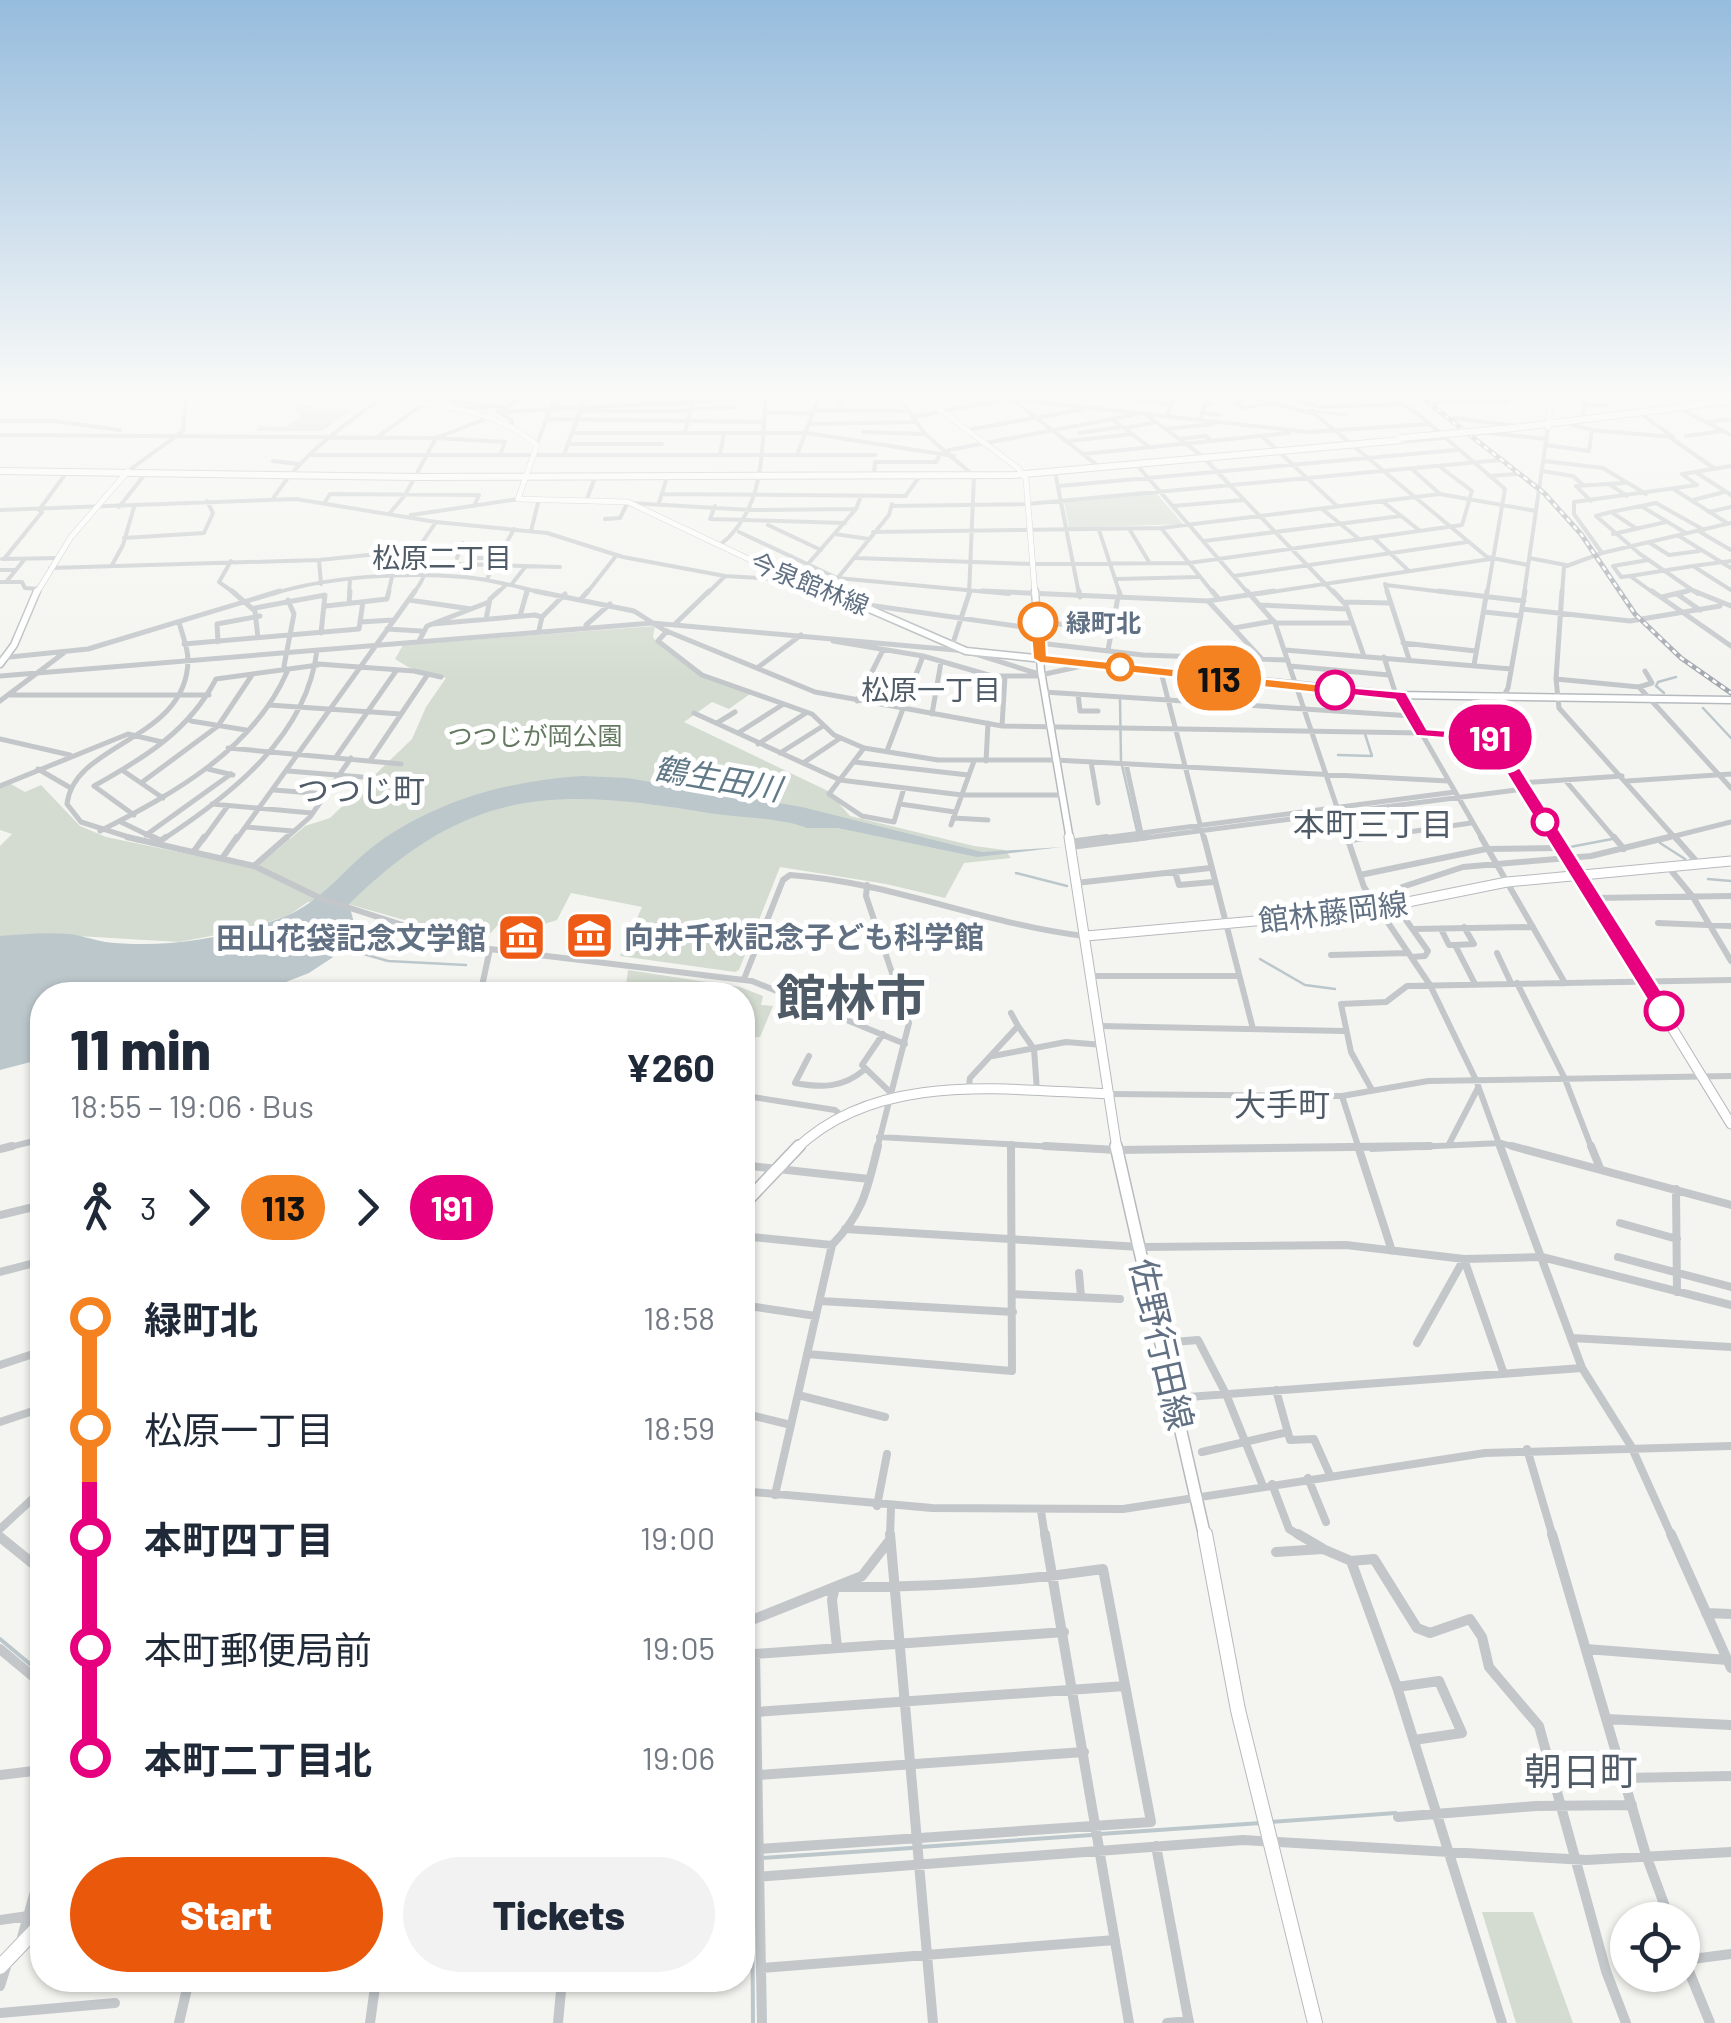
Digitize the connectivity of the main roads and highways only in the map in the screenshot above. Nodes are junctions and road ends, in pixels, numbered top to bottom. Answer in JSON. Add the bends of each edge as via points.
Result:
{"nodes":[{"id":1,"x":108,"y":491,"type":"edge"},
{"id":2,"x":521,"y":491,"type":"edge"},
{"id":3,"x":1025,"y":491,"type":"edge"},
{"id":4,"x":792,"y":580,"type":"joint"},
{"id":5,"x":966,"y":652,"type":"joint"},
{"id":6,"x":1040,"y":659,"type":"junction"},
{"id":7,"x":2,"y":660,"type":"edge"},
{"id":8,"x":1502,"y":699,"type":"junction"},
{"id":9,"x":1731,"y":701,"type":"edge"},
{"id":10,"x":1731,"y":861,"type":"edge"},
{"id":11,"x":1578,"y":875,"type":"junction"},
{"id":12,"x":1086,"y":936,"type":"junction"},
{"id":13,"x":1109,"y":1094,"type":"junction"},
{"id":14,"x":1731,"y":1124,"type":"edge"},
{"id":15,"x":755,"y":1193,"type":"edge"},
{"id":16,"x":30,"y":1928,"type":"edge"},
{"id":17,"x":7,"y":1959,"type":"edge"},
{"id":18,"x":1315,"y":2023,"type":"edge"}],
"edges":[{"from":1,"to":7,"type":"main road","via":[[56,558]]},
{"from":2,"to":4,"type":"main road","name":"今泉館林線","via":[[519,499],[629,502]]},
{"from":3,"to":6,"type":"main road"},
{"from":4,"to":5,"type":"main road","name":"今泉館林線","via":[[868,605]]},
{"from":5,"to":6,"type":"main road","name":"今泉館林線"},
{"from":6,"to":8,"type":"main road","name":"今泉館林線","via":[[1398,696]]},
{"from":6,"to":12,"type":"main road","name":"佐野行田線"},
{"from":8,"to":9,"type":"main road"},
{"from":8,"to":11,"type":"main road","via":[[1499,738]]},
{"from":10,"to":11,"type":"main road","name":"館林藤岡線"},
{"from":11,"to":12,"type":"main road","name":"館林藤岡線","via":[[1507,882],[1378,910]]},
{"from":11,"to":14,"type":"main road"},
{"from":12,"to":13,"type":"main road","name":"佐野行田線"},
{"from":13,"to":15,"type":"main road","via":[[892,1094],[820,1128]]},
{"from":13,"to":18,"type":"main road","name":"佐野行田線","via":[[1226,1656]]},
{"from":16,"to":17,"type":"main road"}]}
